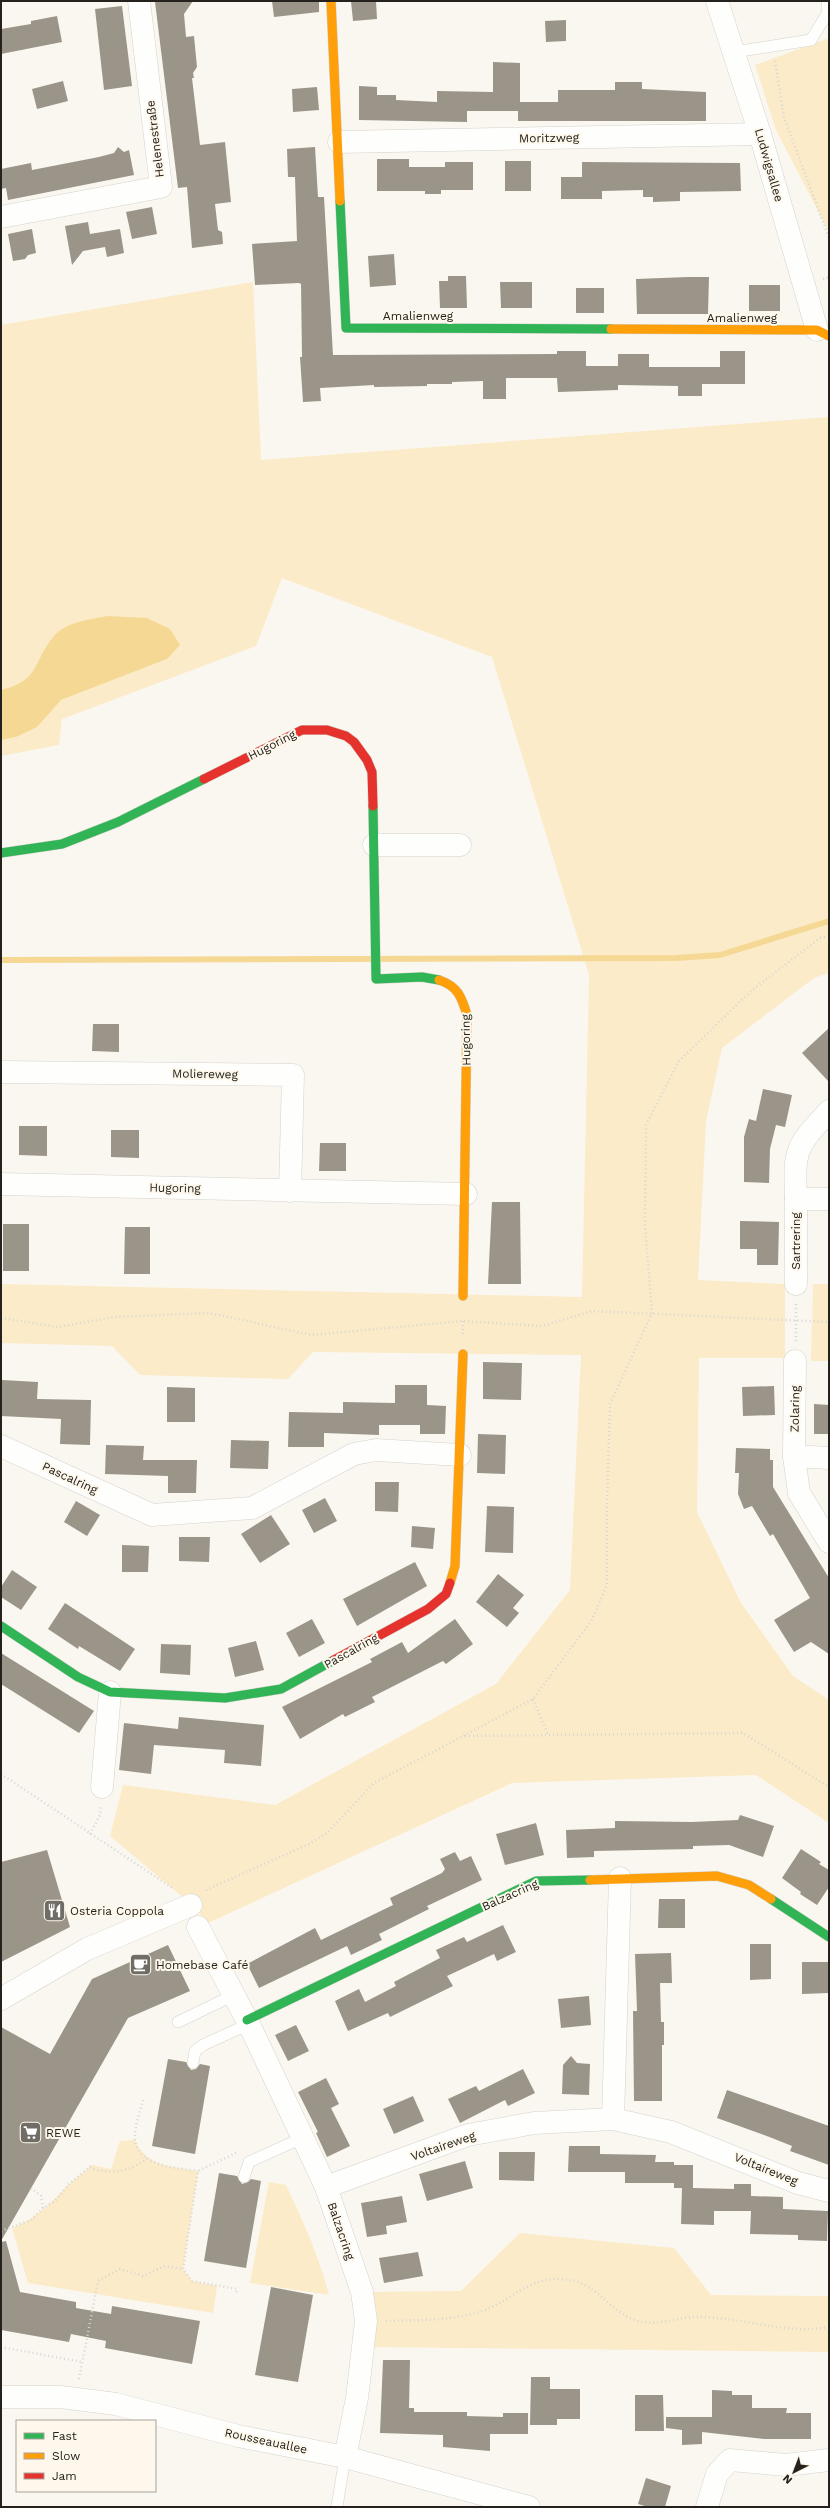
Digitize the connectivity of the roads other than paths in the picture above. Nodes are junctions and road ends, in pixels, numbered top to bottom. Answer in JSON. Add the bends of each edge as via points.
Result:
{"nodes":[{"id":1,"x":139,"y":1,"type":"edge"},
{"id":2,"x":331,"y":1,"type":"edge"},
{"id":3,"x":717,"y":1,"type":"edge"},
{"id":4,"x":827,"y":1,"type":"edge"},
{"id":5,"x":734,"y":52,"type":"junction"},
{"id":6,"x":760,"y":134,"type":"junction"},
{"id":7,"x":339,"y":142,"type":"junction"},
{"id":8,"x":1,"y":217,"type":"edge"},
{"id":9,"x":823,"y":333,"type":"edge"},
{"id":10,"x":374,"y":845,"type":"junction"},
{"id":11,"x":460,"y":845,"type":"dead end"},
{"id":12,"x":1,"y":853,"type":"edge"},
{"id":13,"x":1,"y":1072,"type":"edge"},
{"id":14,"x":829,"y":1111,"type":"edge"},
{"id":15,"x":1,"y":1184,"type":"edge"},
{"id":16,"x":290,"y":1191,"type":"junction"},
{"id":17,"x":466,"y":1194,"type":"junction"},
{"id":18,"x":796,"y":1199,"type":"junction"},
{"id":19,"x":829,"y":1199,"type":"edge"},
{"id":20,"x":796,"y":1284,"type":"road end"},
{"id":21,"x":462,"y":1296,"type":"road end"},
{"id":22,"x":462,"y":1354,"type":"road end"},
{"id":23,"x":795,"y":1361,"type":"road end"},
{"id":24,"x":1,"y":1446,"type":"edge"},
{"id":25,"x":460,"y":1455,"type":"junction"},
{"id":26,"x":794,"y":1456,"type":"junction"},
{"id":27,"x":829,"y":1458,"type":"edge"},
{"id":28,"x":829,"y":1542,"type":"edge"},
{"id":29,"x":1,"y":1626,"type":"edge"},
{"id":30,"x":110,"y":1692,"type":"junction"},
{"id":31,"x":102,"y":1787,"type":"road end"},
{"id":32,"x":620,"y":1878,"type":"junction"},
{"id":33,"x":190,"y":1895,"type":"road end"},
{"id":34,"x":198,"y":1927,"type":"dead end"},
{"id":35,"x":829,"y":1937,"type":"edge"},
{"id":36,"x":234,"y":1995,"type":"junction"},
{"id":37,"x":1,"y":2000,"type":"edge"},
{"id":38,"x":178,"y":2022,"type":"dead end"},
{"id":39,"x":248,"y":2022,"type":"junction"},
{"id":40,"x":192,"y":2063,"type":"dead end"},
{"id":41,"x":613,"y":2119,"type":"junction"},
{"id":42,"x":302,"y":2138,"type":"junction"},
{"id":43,"x":244,"y":2177,"type":"dead end"},
{"id":44,"x":326,"y":2187,"type":"junction"},
{"id":45,"x":829,"y":2191,"type":"edge"},
{"id":46,"x":1,"y":2397,"type":"edge"},
{"id":47,"x":345,"y":2457,"type":"junction"},
{"id":48,"x":829,"y":2460,"type":"edge"},
{"id":49,"x":337,"y":2507,"type":"edge"},
{"id":50,"x":529,"y":2507,"type":"edge"},
{"id":51,"x":707,"y":2507,"type":"edge"}],
"edges":[{"from":1,"to":8,"type":"street","name":"Helenestraße","via":[[161,187]]},
{"from":2,"to":7,"type":"street","name":"Amalienweg"},
{"from":3,"to":5,"type":"street","name":"Ludwigsallee"},
{"from":4,"to":5,"type":"lane","via":[[827,14],[811,40]]},
{"from":5,"to":6,"type":"street","name":"Ludwigsallee"},
{"from":6,"to":7,"type":"street","name":"Moritzweg"},
{"from":6,"to":9,"type":"street","name":"Ludwigsallee"},
{"from":7,"to":9,"type":"street","name":"Amalienweg","via":[[346,328]]},
{"from":10,"to":11,"type":"street"},
{"from":10,"to":12,"type":"street","name":"Hugoring","via":[[372,772],[364,754],[352,738],[337,731],[320,728],[302,730],[118,822],[62,844]]},
{"from":10,"to":17,"type":"street","name":"Hugoring","via":[[376,979],[430,978],[451,984],[462,995],[467,1015]]},
{"from":13,"to":16,"type":"street","name":"Moliereweg","via":[[293,1075]]},
{"from":14,"to":18,"type":"street","name":"Sartrering","via":[[798,1147],[795,1166]]},
{"from":15,"to":16,"type":"street","name":"Hugoring"},
{"from":16,"to":17,"type":"street","name":"Hugoring"},
{"from":17,"to":21,"type":"street"},
{"from":18,"to":19,"type":"street","name":"Sartrering"},
{"from":18,"to":20,"type":"street","name":"Sartrering"},
{"from":22,"to":25,"type":"street","name":"Pascalring"},
{"from":23,"to":26,"type":"street","name":"Zolaring"},
{"from":24,"to":25,"type":"street","name":"Pascalring","via":[[152,1515],[252,1508],[354,1454],[376,1450]]},
{"from":25,"to":30,"type":"street","name":"Pascalring","via":[[455,1566],[446,1594],[428,1609],[281,1689],[225,1698]]},
{"from":26,"to":27,"type":"street"},
{"from":26,"to":28,"type":"street","name":"Zolaring","via":[[799,1493]]},
{"from":29,"to":30,"type":"street","name":"Pascalring","via":[[78,1677]]},
{"from":30,"to":31,"type":"street"},
{"from":32,"to":35,"type":"street","name":"Balzacring","via":[[717,1876],[749,1884]]},
{"from":32,"to":39,"type":"street","name":"Balzacring","via":[[536,1881]]},
{"from":32,"to":41,"type":"street"},
{"from":33,"to":37,"type":"street","via":[[87,1949]]},
{"from":34,"to":36,"type":"street","name":"Balzacring"},
{"from":36,"to":38,"type":"lane"},
{"from":36,"to":39,"type":"street","name":"Balzacring"},
{"from":39,"to":40,"type":"lane","via":[[203,2045],[195,2051]]},
{"from":39,"to":42,"type":"street","name":"Balzacring"},
{"from":41,"to":44,"type":"street","name":"Voltaireweg","via":[[534,2123],[468,2135]]},
{"from":41,"to":45,"type":"street","name":"Voltaireweg","via":[[671,2132],[798,2183]]},
{"from":42,"to":43,"type":"lane","via":[[249,2162]]},
{"from":42,"to":44,"type":"street","name":"Balzacring"},
{"from":44,"to":47,"type":"street","name":"Balzacring","via":[[362,2292],[366,2321],[357,2398]]},
{"from":46,"to":47,"type":"street","name":"Rousseauallee","via":[[76,2399],[116,2404],[238,2436]]},
{"from":47,"to":49,"type":"lane"},
{"from":47,"to":50,"type":"street","name":"Rousseauallee"},
{"from":48,"to":51,"type":"street","via":[[786,2465],[730,2460],[717,2474]]}]}
